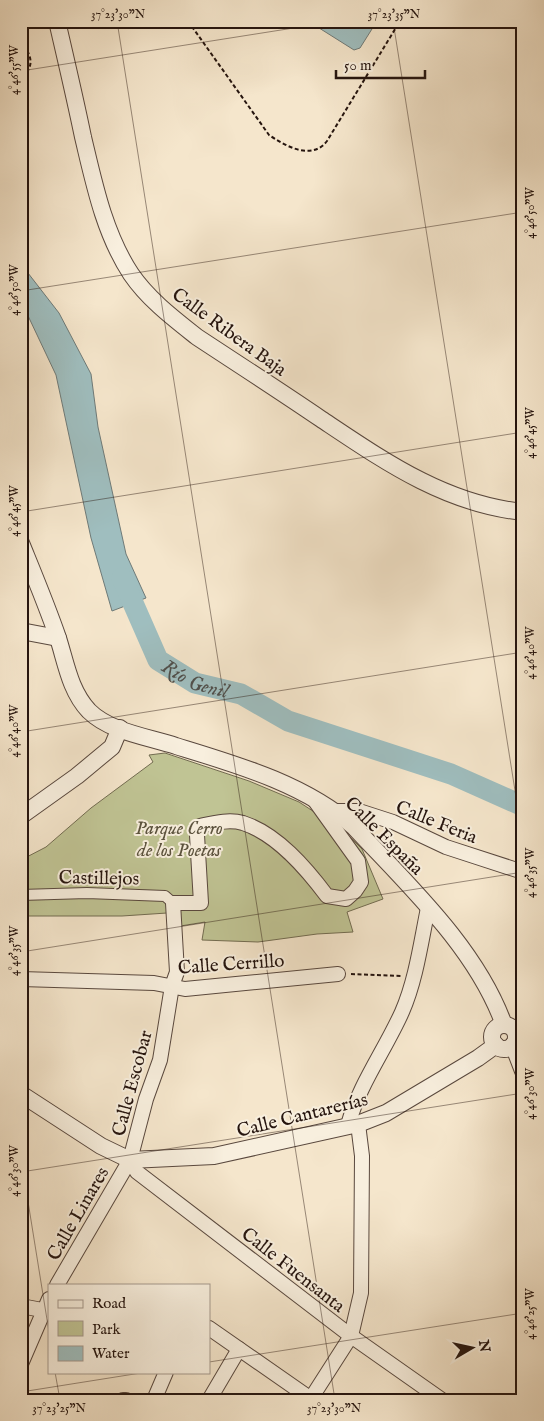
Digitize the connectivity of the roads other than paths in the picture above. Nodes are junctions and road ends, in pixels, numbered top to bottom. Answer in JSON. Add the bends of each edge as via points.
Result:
{"nodes":[{"id":1,"x":57,"y":21,"type":"edge"},
{"id":2,"x":523,"y":512,"type":"edge"},
{"id":3,"x":21,"y":543,"type":"edge"},
{"id":4,"x":21,"y":631,"type":"edge"},
{"id":5,"x":58,"y":638,"type":"junction"},
{"id":6,"x":120,"y":728,"type":"junction"},
{"id":7,"x":311,"y":796,"type":"junction"},
{"id":8,"x":336,"y":812,"type":"junction"},
{"id":9,"x":21,"y":816,"type":"edge"},
{"id":10,"x":523,"y":872,"type":"edge"},
{"id":11,"x":21,"y":895,"type":"edge"},
{"id":12,"x":173,"y":903,"type":"junction"},
{"id":13,"x":428,"y":908,"type":"junction"},
{"id":14,"x":338,"y":974,"type":"road end"},
{"id":15,"x":21,"y":979,"type":"edge"},
{"id":16,"x":172,"y":986,"type":"junction"},
{"id":17,"x":504,"y":1025,"type":"junction"},
{"id":18,"x":496,"y":1045,"type":"junction"},
{"id":19,"x":513,"y":1045,"type":"junction"},
{"id":20,"x":523,"y":1071,"type":"edge"},
{"id":21,"x":21,"y":1094,"type":"edge"},
{"id":22,"x":353,"y":1124,"type":"junction"},
{"id":23,"x":130,"y":1160,"type":"junction"},
{"id":24,"x":58,"y":1284,"type":"edge"},
{"id":25,"x":46,"y":1305,"type":"edge"},
{"id":26,"x":21,"y":1306,"type":"edge"},
{"id":27,"x":210,"y":1329,"type":"edge"},
{"id":28,"x":351,"y":1336,"type":"junction"},
{"id":29,"x":239,"y":1349,"type":"junction"},
{"id":30,"x":21,"y":1364,"type":"edge"},
{"id":31,"x":165,"y":1374,"type":"edge"},
{"id":32,"x":436,"y":1398,"type":"edge"},
{"id":33,"x":311,"y":1399,"type":"edge"},
{"id":34,"x":154,"y":1400,"type":"edge"},
{"id":35,"x":209,"y":1400,"type":"edge"}],
"edges":[{"from":1,"to":2,"type":"street","name":"Calle Ribera Baja","via":[[104,218],[131,274],[148,295],[197,337],[398,469],[466,501],[498,510]]},
{"from":3,"to":5,"type":"street","name":"Calle España"},
{"from":4,"to":5,"type":"street"},
{"from":5,"to":6,"type":"street","name":"Calle España","via":[[73,686],[82,702],[97,717]]},
{"from":6,"to":7,"type":"street","name":"Calle España","via":[[204,755]]},
{"from":6,"to":9,"type":"street","via":[[112,746]]},
{"from":7,"to":8,"type":"street","name":"Calle España"},
{"from":7,"to":12,"type":"street","via":[[358,861],[361,882],[346,899],[327,896],[310,873],[260,831],[242,822],[221,821],[200,826],[197,835],[201,903]]},
{"from":8,"to":10,"type":"street","name":"Calle Feria","via":[[359,811],[393,822],[446,847]]},
{"from":8,"to":13,"type":"street","name":"Calle España","via":[[354,827]]},
{"from":11,"to":12,"type":"street","name":"Castillejos","via":[[165,896]]},
{"from":12,"to":16,"type":"street","name":"Calle Escobar","via":[[177,972]]},
{"from":13,"to":17,"type":"street","name":"Calle España","via":[[479,970]]},
{"from":13,"to":22,"type":"street","via":[[403,1010],[354,1104]]},
{"from":14,"to":16,"type":"street","name":"Calle Cerrillo","via":[[185,989]]},
{"from":15,"to":16,"type":"street","name":"Calle Cerrillo","via":[[85,979]]},
{"from":16,"to":23,"type":"street","name":"Calle Escobar","via":[[160,1060]]},
{"from":17,"to":18,"type":"street","via":[[497,1027],[493,1034]]},
{"from":17,"to":19,"type":"street","via":[[516,1034]]},
{"from":18,"to":19,"type":"street","via":[[506,1048]]},
{"from":18,"to":22,"type":"street","name":"Calle Cantarerías","via":[[386,1113]]},
{"from":19,"to":20,"type":"street"},
{"from":21,"to":23,"type":"street","via":[[101,1146]]},
{"from":22,"to":23,"type":"street","name":"Calle Cantarerías","via":[[214,1156]]},
{"from":22,"to":28,"type":"street","via":[[362,1156],[361,1293]]},
{"from":23,"to":24,"type":"street","name":"Calle Linares"},
{"from":23,"to":28,"type":"street","name":"Calle Fuensanta","via":[[137,1172]]},
{"from":25,"to":26,"type":"street"},
{"from":25,"to":30,"type":"street"},
{"from":27,"to":29,"type":"street"},
{"from":28,"to":32,"type":"street","name":"Calle Fuensanta"},
{"from":28,"to":33,"type":"street"},
{"from":29,"to":33,"type":"street"},
{"from":29,"to":35,"type":"street"},
{"from":31,"to":34,"type":"street"}]}
